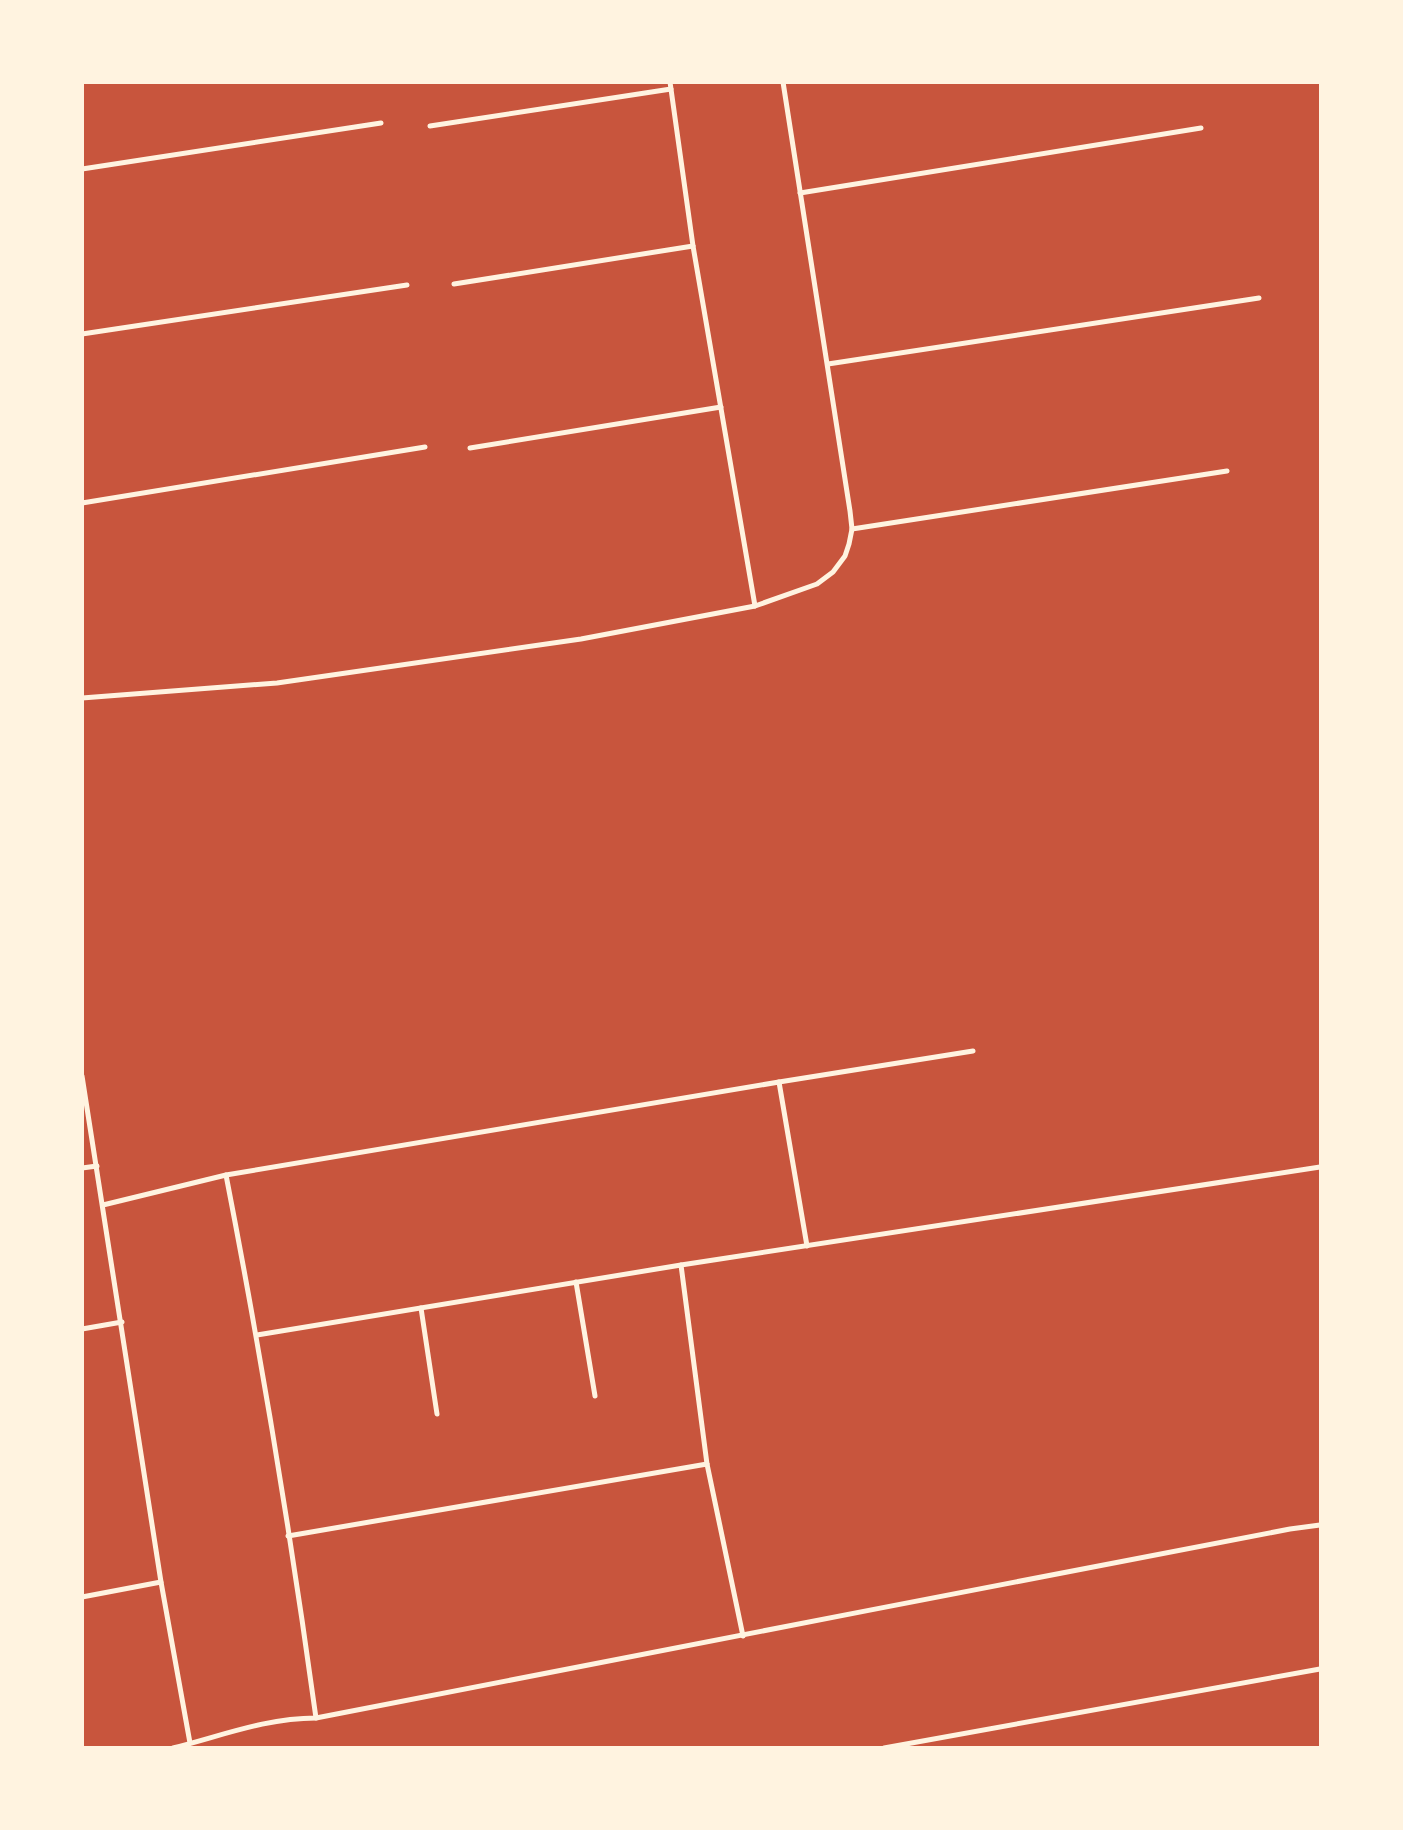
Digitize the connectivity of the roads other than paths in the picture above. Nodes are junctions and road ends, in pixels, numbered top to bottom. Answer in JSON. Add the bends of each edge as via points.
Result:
{"nodes":[{"id":1,"x":783,"y":82,"type":"edge"},
{"id":2,"x":670,"y":86,"type":"edge"},
{"id":3,"x":381,"y":123,"type":"dead end"},
{"id":4,"x":430,"y":126,"type":"dead end"},
{"id":5,"x":1201,"y":128,"type":"dead end"},
{"id":6,"x":82,"y":169,"type":"edge"},
{"id":7,"x":800,"y":193,"type":"junction"},
{"id":8,"x":693,"y":246,"type":"junction"},
{"id":9,"x":454,"y":284,"type":"dead end"},
{"id":10,"x":407,"y":285,"type":"dead end"},
{"id":11,"x":1258,"y":298,"type":"dead end"},
{"id":12,"x":82,"y":334,"type":"edge"},
{"id":13,"x":828,"y":364,"type":"junction"},
{"id":14,"x":721,"y":406,"type":"junction"},
{"id":15,"x":425,"y":447,"type":"dead end"},
{"id":16,"x":470,"y":448,"type":"dead end"},
{"id":17,"x":1227,"y":471,"type":"dead end"},
{"id":18,"x":82,"y":503,"type":"edge"},
{"id":19,"x":852,"y":530,"type":"junction"},
{"id":20,"x":755,"y":606,"type":"junction"},
{"id":21,"x":82,"y":698,"type":"edge"},
{"id":22,"x":972,"y":1051,"type":"dead end"},
{"id":23,"x":82,"y":1076,"type":"edge"},
{"id":24,"x":778,"y":1082,"type":"junction"},
{"id":25,"x":97,"y":1166,"type":"junction"},
{"id":26,"x":1320,"y":1167,"type":"edge"},
{"id":27,"x":82,"y":1168,"type":"edge"},
{"id":28,"x":226,"y":1175,"type":"junction"},
{"id":29,"x":104,"y":1205,"type":"junction"},
{"id":30,"x":807,"y":1246,"type":"junction"},
{"id":31,"x":681,"y":1265,"type":"junction"},
{"id":32,"x":576,"y":1282,"type":"junction"},
{"id":33,"x":421,"y":1308,"type":"junction"},
{"id":34,"x":122,"y":1322,"type":"junction"},
{"id":35,"x":82,"y":1329,"type":"edge"},
{"id":36,"x":257,"y":1335,"type":"junction"},
{"id":37,"x":595,"y":1396,"type":"dead end"},
{"id":38,"x":437,"y":1414,"type":"dead end"},
{"id":39,"x":707,"y":1464,"type":"junction"},
{"id":40,"x":1320,"y":1525,"type":"edge"},
{"id":41,"x":288,"y":1536,"type":"junction"},
{"id":42,"x":161,"y":1582,"type":"junction"},
{"id":43,"x":82,"y":1597,"type":"edge"},
{"id":44,"x":742,"y":1636,"type":"junction"},
{"id":45,"x":1320,"y":1669,"type":"edge"},
{"id":46,"x":316,"y":1718,"type":"junction"},
{"id":47,"x":190,"y":1743,"type":"junction"},
{"id":48,"x":173,"y":1748,"type":"edge"},
{"id":49,"x":884,"y":1748,"type":"edge"}],
"edges":[{"from":1,"to":7,"type":"street"},
{"from":2,"to":4,"type":"street"},
{"from":2,"to":8,"type":"street"},
{"from":3,"to":6,"type":"street"},
{"from":5,"to":7,"type":"street"},
{"from":7,"to":13,"type":"street"},
{"from":8,"to":9,"type":"street"},
{"from":8,"to":14,"type":"street"},
{"from":10,"to":12,"type":"street"},
{"from":11,"to":13,"type":"street"},
{"from":13,"to":19,"type":"street"},
{"from":14,"to":16,"type":"street"},
{"from":14,"to":20,"type":"street"},
{"from":15,"to":18,"type":"street"},
{"from":17,"to":19,"type":"street"},
{"from":19,"to":20,"type":"street","via":[[845,556],[833,572],[817,584]]},
{"from":20,"to":21,"type":"street","via":[[580,639],[277,683]]},
{"from":22,"to":24,"type":"street"},
{"from":23,"to":25,"type":"street"},
{"from":24,"to":28,"type":"street"},
{"from":24,"to":30,"type":"street"},
{"from":25,"to":27,"type":"street"},
{"from":25,"to":29,"type":"street"},
{"from":26,"to":30,"type":"street"},
{"from":28,"to":29,"type":"street"},
{"from":28,"to":36,"type":"street"},
{"from":29,"to":34,"type":"street"},
{"from":30,"to":31,"type":"street"},
{"from":31,"to":32,"type":"street"},
{"from":31,"to":39,"type":"street"},
{"from":32,"to":33,"type":"street"},
{"from":32,"to":37,"type":"street"},
{"from":33,"to":36,"type":"street"},
{"from":33,"to":38,"type":"street"},
{"from":34,"to":35,"type":"street"},
{"from":34,"to":42,"type":"street"},
{"from":36,"to":41,"type":"street"},
{"from":39,"to":41,"type":"street"},
{"from":39,"to":44,"type":"street"},
{"from":40,"to":44,"type":"street","via":[[874,1608]]},
{"from":41,"to":46,"type":"street"},
{"from":42,"to":43,"type":"street"},
{"from":42,"to":47,"type":"street"},
{"from":44,"to":46,"type":"street"},
{"from":45,"to":49,"type":"street"},
{"from":46,"to":47,"type":"street","via":[[291,1718]]},
{"from":47,"to":48,"type":"street"}]}
